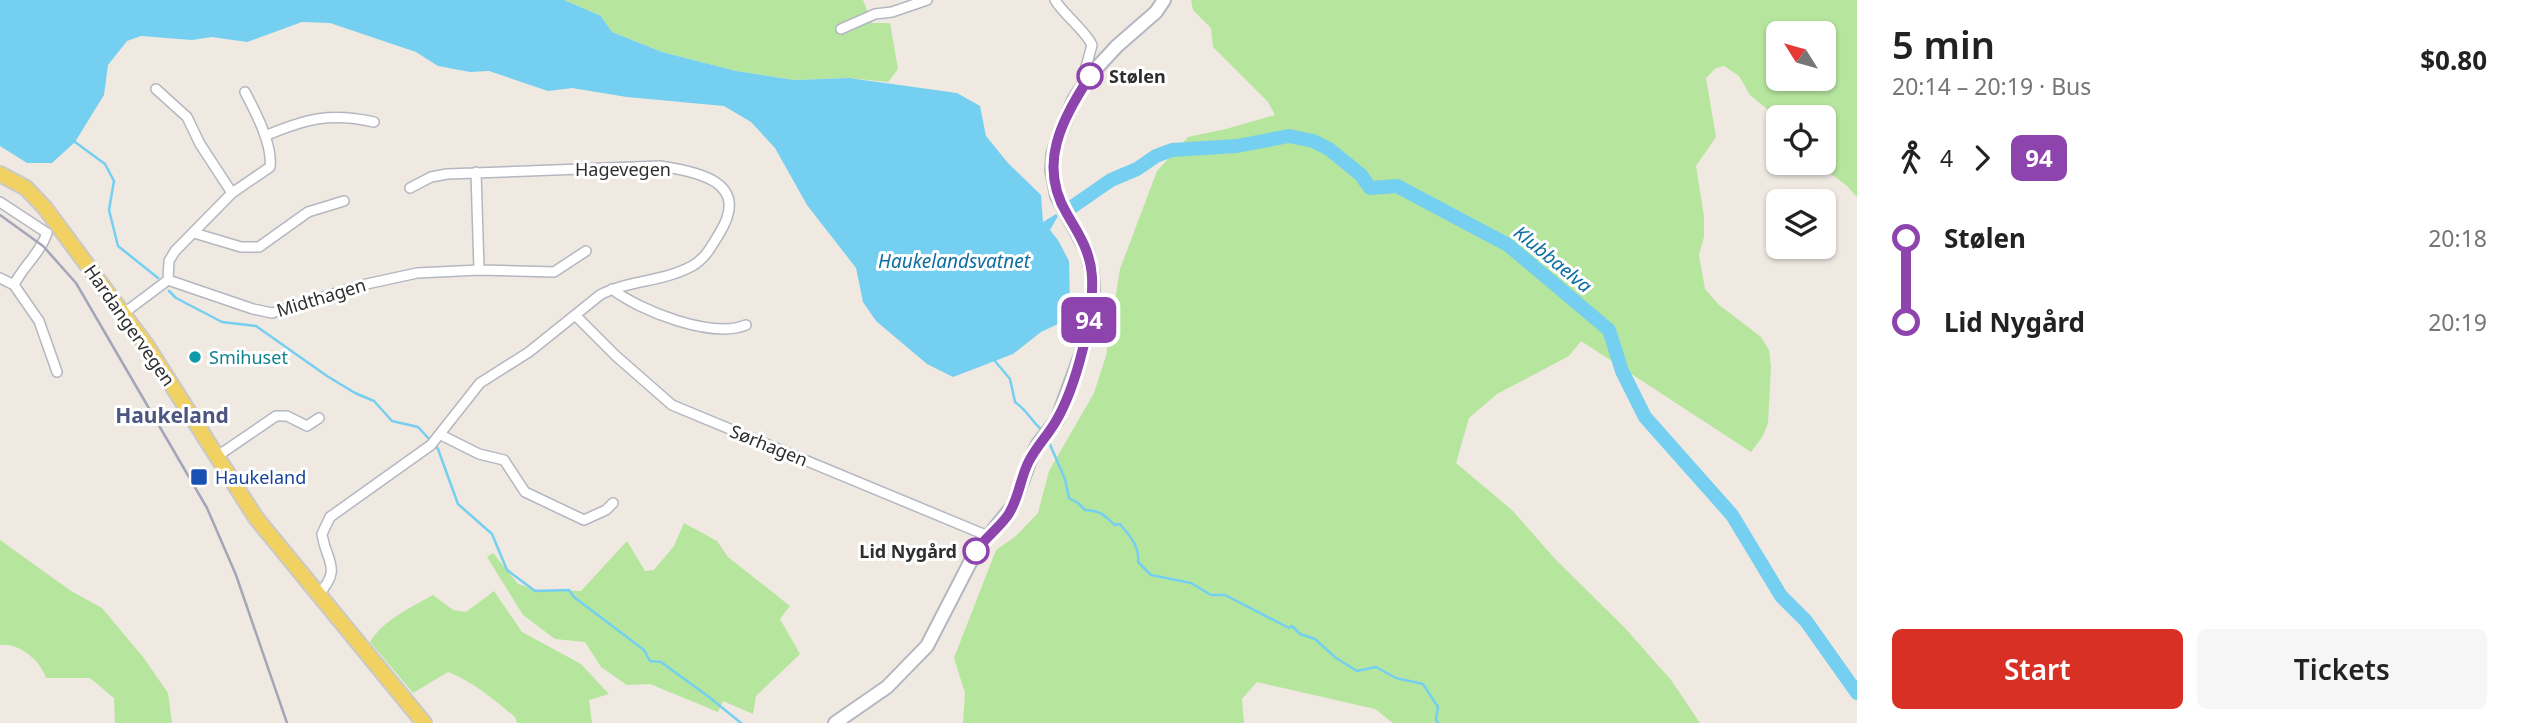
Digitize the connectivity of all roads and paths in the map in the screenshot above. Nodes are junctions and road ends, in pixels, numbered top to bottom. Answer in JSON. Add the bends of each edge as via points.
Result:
{"nodes":[{"id":1,"x":927,"y":0,"type":"edge"},
{"id":2,"x":1055,"y":0,"type":"edge"},
{"id":3,"x":1164,"y":0,"type":"edge"},
{"id":4,"x":841,"y":29,"type":"dead end"},
{"id":5,"x":1091,"y":74,"type":"junction"},
{"id":6,"x":156,"y":89,"type":"dead end"},
{"id":7,"x":245,"y":92,"type":"dead end"},
{"id":8,"x":374,"y":122,"type":"dead end"},
{"id":9,"x":265,"y":136,"type":"junction"},
{"id":10,"x":477,"y":172,"type":"junction"},
{"id":11,"x":0,"y":174,"type":"edge"},
{"id":12,"x":410,"y":188,"type":"dead end"},
{"id":13,"x":232,"y":193,"type":"junction"},
{"id":14,"x":344,"y":201,"type":"dead end"},
{"id":15,"x":0,"y":202,"type":"edge"},
{"id":16,"x":194,"y":233,"type":"junction"},
{"id":17,"x":586,"y":251,"type":"dead end"},
{"id":18,"x":479,"y":270,"type":"junction"},
{"id":19,"x":0,"y":278,"type":"edge"},
{"id":20,"x":168,"y":279,"type":"junction"},
{"id":21,"x":14,"y":285,"type":"junction"},
{"id":22,"x":612,"y":289,"type":"junction"},
{"id":23,"x":124,"y":313,"type":"junction"},
{"id":24,"x":575,"y":314,"type":"junction"},
{"id":25,"x":746,"y":325,"type":"dead end"},
{"id":26,"x":57,"y":372,"type":"dead end"},
{"id":27,"x":320,"y":418,"type":"dead end"},
{"id":28,"x":436,"y":440,"type":"junction"},
{"id":29,"x":216,"y":457,"type":"junction"},
{"id":30,"x":613,"y":503,"type":"dead end"},
{"id":31,"x":988,"y":536,"type":"junction"},
{"id":32,"x":318,"y":595,"type":"junction"},
{"id":33,"x":421,"y":722,"type":"edge"},
{"id":34,"x":835,"y":723,"type":"edge"}],
"edges":[{"from":1,"to":4,"type":"street"},
{"from":2,"to":5,"type":"street","via":[[1092,45],[1086,67]]},
{"from":3,"to":5,"type":"main road"},
{"from":5,"to":31,"type":"main road","via":[[1060,132],[1052,170],[1057,196],[1090,261],[1093,290],[1082,352],[1057,420],[1030,460],[1008,515]]},
{"from":6,"to":13,"type":"street","via":[[187,117]]},
{"from":7,"to":9,"type":"street"},
{"from":8,"to":9,"type":"street","via":[[324,117]]},
{"from":9,"to":13,"type":"street","via":[[270,167]]},
{"from":10,"to":12,"type":"street","name":"Hagevegen","via":[[431,177]]},
{"from":10,"to":18,"type":"street"},
{"from":10,"to":22,"type":"street","name":"Hagevegen","via":[[660,166],[695,173],[722,186],[729,198],[730,215],[701,260],[666,276]]},
{"from":11,"to":23,"type":"main road","name":"Hardangervegen","via":[[38,199]]},
{"from":13,"to":16,"type":"street"},
{"from":14,"to":16,"type":"street","via":[[308,212],[259,247],[241,247]]},
{"from":15,"to":21,"type":"street","via":[[47,233],[40,251]]},
{"from":16,"to":20,"type":"street","via":[[171,256]]},
{"from":17,"to":18,"type":"street","name":"Midthagen","via":[[554,272]]},
{"from":18,"to":20,"type":"street","name":"Midthagen","via":[[398,275],[272,313]]},
{"from":19,"to":21,"type":"street"},
{"from":20,"to":23,"type":"street"},
{"from":21,"to":26,"type":"street","via":[[39,321]]},
{"from":22,"to":24,"type":"street","name":"Hagevegen"},
{"from":22,"to":25,"type":"street","via":[[675,319],[719,330]]},
{"from":23,"to":29,"type":"main road","name":"Hardangervegen"},
{"from":24,"to":28,"type":"street","name":"Hagevegen","via":[[529,352],[480,383]]},
{"from":24,"to":31,"type":"street","name":"Sørhagen","via":[[672,405]]},
{"from":27,"to":29,"type":"street","via":[[307,426],[276,416]]},
{"from":28,"to":30,"type":"street","via":[[504,460],[525,492],[584,520]]},
{"from":28,"to":32,"type":"street","name":"Hagevegen","via":[[330,517],[322,534],[332,573]]},
{"from":29,"to":32,"type":"main road","name":"Hardangervegen","via":[[263,529]]},
{"from":31,"to":34,"type":"main road","via":[[916,659],[887,687]]},
{"from":32,"to":33,"type":"main road","name":"Hardangervegen"}]}
